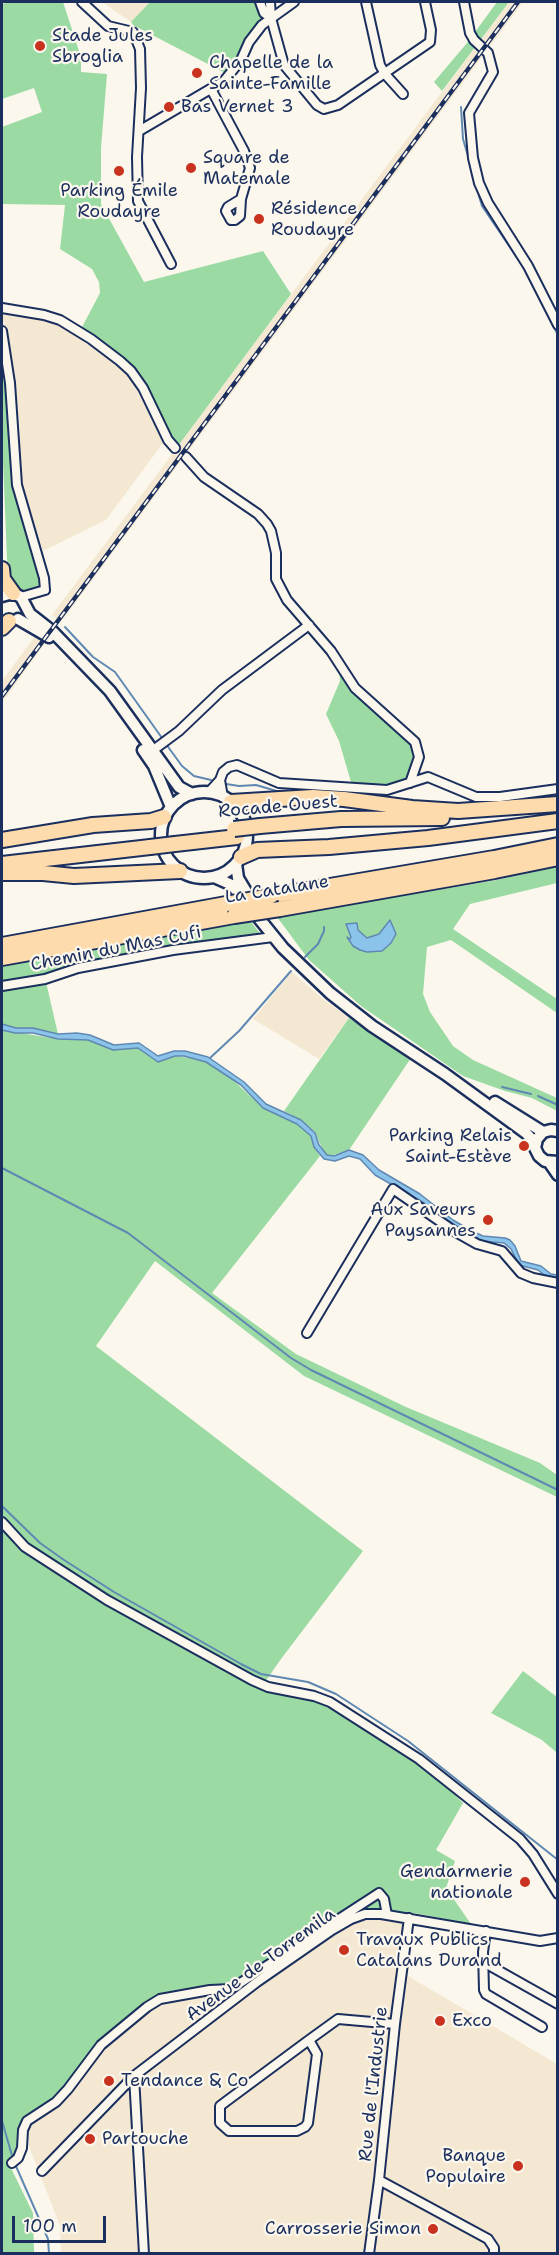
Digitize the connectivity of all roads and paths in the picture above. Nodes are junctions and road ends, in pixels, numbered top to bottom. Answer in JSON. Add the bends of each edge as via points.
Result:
{"nodes":[{"id":1,"x":82,"y":2,"type":"edge"},
{"id":2,"x":260,"y":2,"type":"edge"},
{"id":3,"x":270,"y":2,"type":"edge"},
{"id":4,"x":288,"y":2,"type":"edge"},
{"id":5,"x":294,"y":2,"type":"edge"},
{"id":6,"x":366,"y":2,"type":"edge"},
{"id":7,"x":425,"y":2,"type":"edge"},
{"id":8,"x":464,"y":2,"type":"edge"},
{"id":9,"x":271,"y":18,"type":"junction"},
{"id":10,"x":385,"y":74,"type":"junction"},
{"id":11,"x":211,"y":89,"type":"junction"},
{"id":12,"x":403,"y":94,"type":"dead end"},
{"id":13,"x":139,"y":131,"type":"junction"},
{"id":14,"x":241,"y":199,"type":"dead end"},
{"id":15,"x":171,"y":264,"type":"dead end"},
{"id":16,"x":2,"y":308,"type":"edge"},
{"id":17,"x":558,"y":325,"type":"edge"},
{"id":18,"x":2,"y":331,"type":"edge"},
{"id":19,"x":175,"y":448,"type":"dead end"},
{"id":20,"x":186,"y":457,"type":"dead end"},
{"id":21,"x":2,"y":569,"type":"edge"},
{"id":22,"x":16,"y":596,"type":"edge"},
{"id":23,"x":8,"y":621,"type":"edge"},
{"id":24,"x":309,"y":625,"type":"junction"},
{"id":25,"x":152,"y":751,"type":"junction"},
{"id":26,"x":418,"y":764,"type":"junction"},
{"id":27,"x":428,"y":777,"type":"junction"},
{"id":28,"x":220,"y":780,"type":"junction"},
{"id":29,"x":410,"y":783,"type":"junction"},
{"id":30,"x":558,"y":789,"type":"edge"},
{"id":31,"x":209,"y":792,"type":"junction"},
{"id":32,"x":192,"y":794,"type":"junction"},
{"id":33,"x":227,"y":799,"type":"junction"},
{"id":34,"x":558,"y":805,"type":"edge"},
{"id":35,"x":167,"y":812,"type":"junction"},
{"id":36,"x":558,"y":816,"type":"edge"},
{"id":37,"x":558,"y":821,"type":"edge"},
{"id":38,"x":260,"y":830,"type":"junction"},
{"id":39,"x":2,"y":840,"type":"edge"},
{"id":40,"x":150,"y":843,"type":"junction"},
{"id":41,"x":558,"y":845,"type":"edge"},
{"id":42,"x":2,"y":856,"type":"edge"},
{"id":43,"x":558,"y":858,"type":"edge"},
{"id":44,"x":238,"y":860,"type":"junction"},
{"id":45,"x":2,"y":864,"type":"edge"},
{"id":46,"x":180,"y":871,"type":"junction"},
{"id":47,"x":2,"y":873,"type":"edge"},
{"id":48,"x":214,"y":877,"type":"junction"},
{"id":49,"x":230,"y":910,"type":"junction"},
{"id":50,"x":273,"y":937,"type":"junction"},
{"id":51,"x":2,"y":945,"type":"edge"},
{"id":52,"x":2,"y":958,"type":"edge"},
{"id":53,"x":2,"y":986,"type":"edge"},
{"id":54,"x":558,"y":1131,"type":"edge"},
{"id":55,"x":543,"y":1132,"type":"junction"},
{"id":56,"x":536,"y":1144,"type":"junction"},
{"id":57,"x":553,"y":1162,"type":"edge"},
{"id":58,"x":558,"y":1176,"type":"edge"},
{"id":59,"x":558,"y":1283,"type":"edge"},
{"id":60,"x":307,"y":1333,"type":"dead end"},
{"id":61,"x":2,"y":1522,"type":"edge"},
{"id":62,"x":557,"y":1893,"type":"edge"},
{"id":63,"x":387,"y":1915,"type":"junction"},
{"id":64,"x":410,"y":1918,"type":"junction"},
{"id":65,"x":486,"y":1931,"type":"junction"},
{"id":66,"x":558,"y":1932,"type":"edge"},
{"id":67,"x":558,"y":1938,"type":"edge"},
{"id":68,"x":549,"y":1940,"type":"junction"},
{"id":69,"x":484,"y":1963,"type":"junction"},
{"id":70,"x":557,"y":2004,"type":"edge"},
{"id":71,"x":394,"y":2024,"type":"junction"},
{"id":72,"x":542,"y":2027,"type":"dead end"},
{"id":73,"x":309,"y":2040,"type":"junction"},
{"id":74,"x":134,"y":2076,"type":"junction"},
{"id":75,"x":14,"y":2162,"type":"dead end"},
{"id":76,"x":42,"y":2171,"type":"dead end"},
{"id":77,"x":379,"y":2180,"type":"junction"},
{"id":78,"x":494,"y":2251,"type":"edge"},
{"id":79,"x":144,"y":2253,"type":"edge"},
{"id":80,"x":369,"y":2253,"type":"edge"}],
"edges":[{"from":1,"to":13,"type":"street","via":[[108,26],[133,32],[141,55]]},
{"from":2,"to":9,"type":"street"},
{"from":3,"to":9,"type":"street"},
{"from":4,"to":9,"type":"street"},
{"from":5,"to":9,"type":"street"},
{"from":6,"to":10,"type":"street"},
{"from":7,"to":10,"type":"street","via":[[429,42]]},
{"from":8,"to":17,"type":"street","via":[[470,33],[488,53],[492,72],[469,113],[472,158],[479,183]]},
{"from":9,"to":10,"type":"street","via":[[284,65],[324,109],[338,105]]},
{"from":9,"to":11,"type":"street","via":[[249,42],[231,74]]},
{"from":10,"to":12,"type":"street"},
{"from":11,"to":13,"type":"street"},
{"from":11,"to":14,"type":"street","via":[[250,168]]},
{"from":13,"to":15,"type":"street","via":[[138,201]]},
{"from":16,"to":19,"type":"street","via":[[60,320],[131,371]]},
{"from":18,"to":22,"type":"street","via":[[11,395],[16,485],[45,590]]},
{"from":20,"to":24,"type":"street","via":[[204,477],[267,524],[276,553],[279,588]]},
{"from":21,"to":22,"type":"highway","via":[[3,579]]},
{"from":22,"to":23,"type":"main road","via":[[24,612]]},
{"from":22,"to":25,"type":"main road","via":[[110,691]]},
{"from":23,"to":35,"type":"main road","via":[[43,632],[100,689],[154,766]]},
{"from":24,"to":25,"type":"street","via":[[222,690]]},
{"from":24,"to":26,"type":"street","via":[[355,688],[415,742]]},
{"from":25,"to":32,"type":"main road","via":[[179,787]]},
{"from":26,"to":27,"type":"street"},
{"from":26,"to":29,"type":"street"},
{"from":27,"to":29,"type":"street"},
{"from":27,"to":30,"type":"street","via":[[476,797]]},
{"from":28,"to":29,"type":"street","via":[[223,772],[237,765],[279,783],[387,790]]},
{"from":28,"to":31,"type":"street"},
{"from":28,"to":33,"type":"street"},
{"from":31,"to":32,"type":"main road"},
{"from":31,"to":33,"type":"main road"},
{"from":32,"to":35,"type":"main road"},
{"from":33,"to":34,"type":"highway","via":[[313,797],[458,811]]},
{"from":33,"to":44,"type":"main road","via":[[239,811],[247,834]]},
{"from":34,"to":38,"type":"highway","name":"Rocade Ouest","via":[[469,818],[341,819]]},
{"from":35,"to":39,"type":"highway","via":[[152,821],[93,825]]},
{"from":35,"to":46,"type":"main road","via":[[160,832],[162,847]]},
{"from":36,"to":38,"type":"highway","name":"Rocade Ouest","via":[[462,826]]},
{"from":37,"to":44,"type":"highway","via":[[329,847],[257,850]]},
{"from":38,"to":40,"type":"highway","name":"Rocade Ouest","bridge":true},
{"from":40,"to":42,"type":"highway","name":"Rocade Ouest"},
{"from":40,"to":45,"type":"highway","name":"Rocade Ouest"},
{"from":41,"to":49,"type":"highway","name":"La Catalane","bridge":true,"via":[[271,896]]},
{"from":43,"to":49,"type":"highway","name":"La Catalane","bridge":true,"via":[[280,909]]},
{"from":44,"to":48,"type":"main road"},
{"from":44,"to":55,"type":"main road","via":[[238,878],[255,904],[326,983],[358,1010]]},
{"from":46,"to":47,"type":"highway","via":[[83,876]]},
{"from":46,"to":48,"type":"main road","via":[[193,877]]},
{"from":48,"to":50,"type":"main road","via":[[232,885]]},
{"from":49,"to":51,"type":"highway","name":"La Catalane"},
{"from":49,"to":52,"type":"highway","name":"La Catalane"},
{"from":50,"to":53,"type":"street","name":"Chemin du Mas Cufi","via":[[173,950]]},
{"from":50,"to":56,"type":"main road","via":[[358,1016],[445,1074]]},
{"from":54,"to":55,"type":"main road"},
{"from":55,"to":56,"type":"main road"},
{"from":56,"to":57,"type":"main road","via":[[539,1156]]},
{"from":57,"to":58,"type":"main road"},
{"from":59,"to":60,"type":"street","via":[[521,1273],[502,1251],[460,1235],[393,1189]]},
{"from":61,"to":62,"type":"street","via":[[25,1547],[107,1600],[268,1687],[330,1702],[419,1759],[520,1839]]},
{"from":63,"to":64,"type":"street","name":"Avenue de Torremila"},
{"from":63,"to":74,"type":"street","name":"Avenue de Torremila","via":[[365,1914],[332,1930]]},
{"from":63,"to":75,"type":"street","via":[[379,1893],[231,1989],[160,1999],[147,2007],[101,2045],[56,2102],[27,2121],[22,2148]]},
{"from":64,"to":65,"type":"street","name":"Avenue de Torremila"},
{"from":64,"to":71,"type":"street","name":"Rue de l'Industrie"},
{"from":65,"to":68,"type":"street","name":"Avenue de Torremila"},
{"from":65,"to":69,"type":"street"},
{"from":66,"to":68,"type":"street"},
{"from":67,"to":68,"type":"street","name":"Avenue de Torremila"},
{"from":69,"to":70,"type":"street"},
{"from":69,"to":72,"type":"street","via":[[486,1994]]},
{"from":71,"to":73,"type":"street","via":[[338,2019]]},
{"from":71,"to":77,"type":"street","name":"Rue de l'Industrie"},
{"from":73,"to":73,"type":"street","via":[[220,2106],[220,2122],[228,2131],[297,2131],[305,2127],[317,2054]]},
{"from":74,"to":76,"type":"street","name":"Avenue de Torremila"},
{"from":74,"to":79,"type":"street"},
{"from":77,"to":78,"type":"street","via":[[488,2240]]},
{"from":77,"to":80,"type":"street","name":"Rue de l'Industrie"}]}
